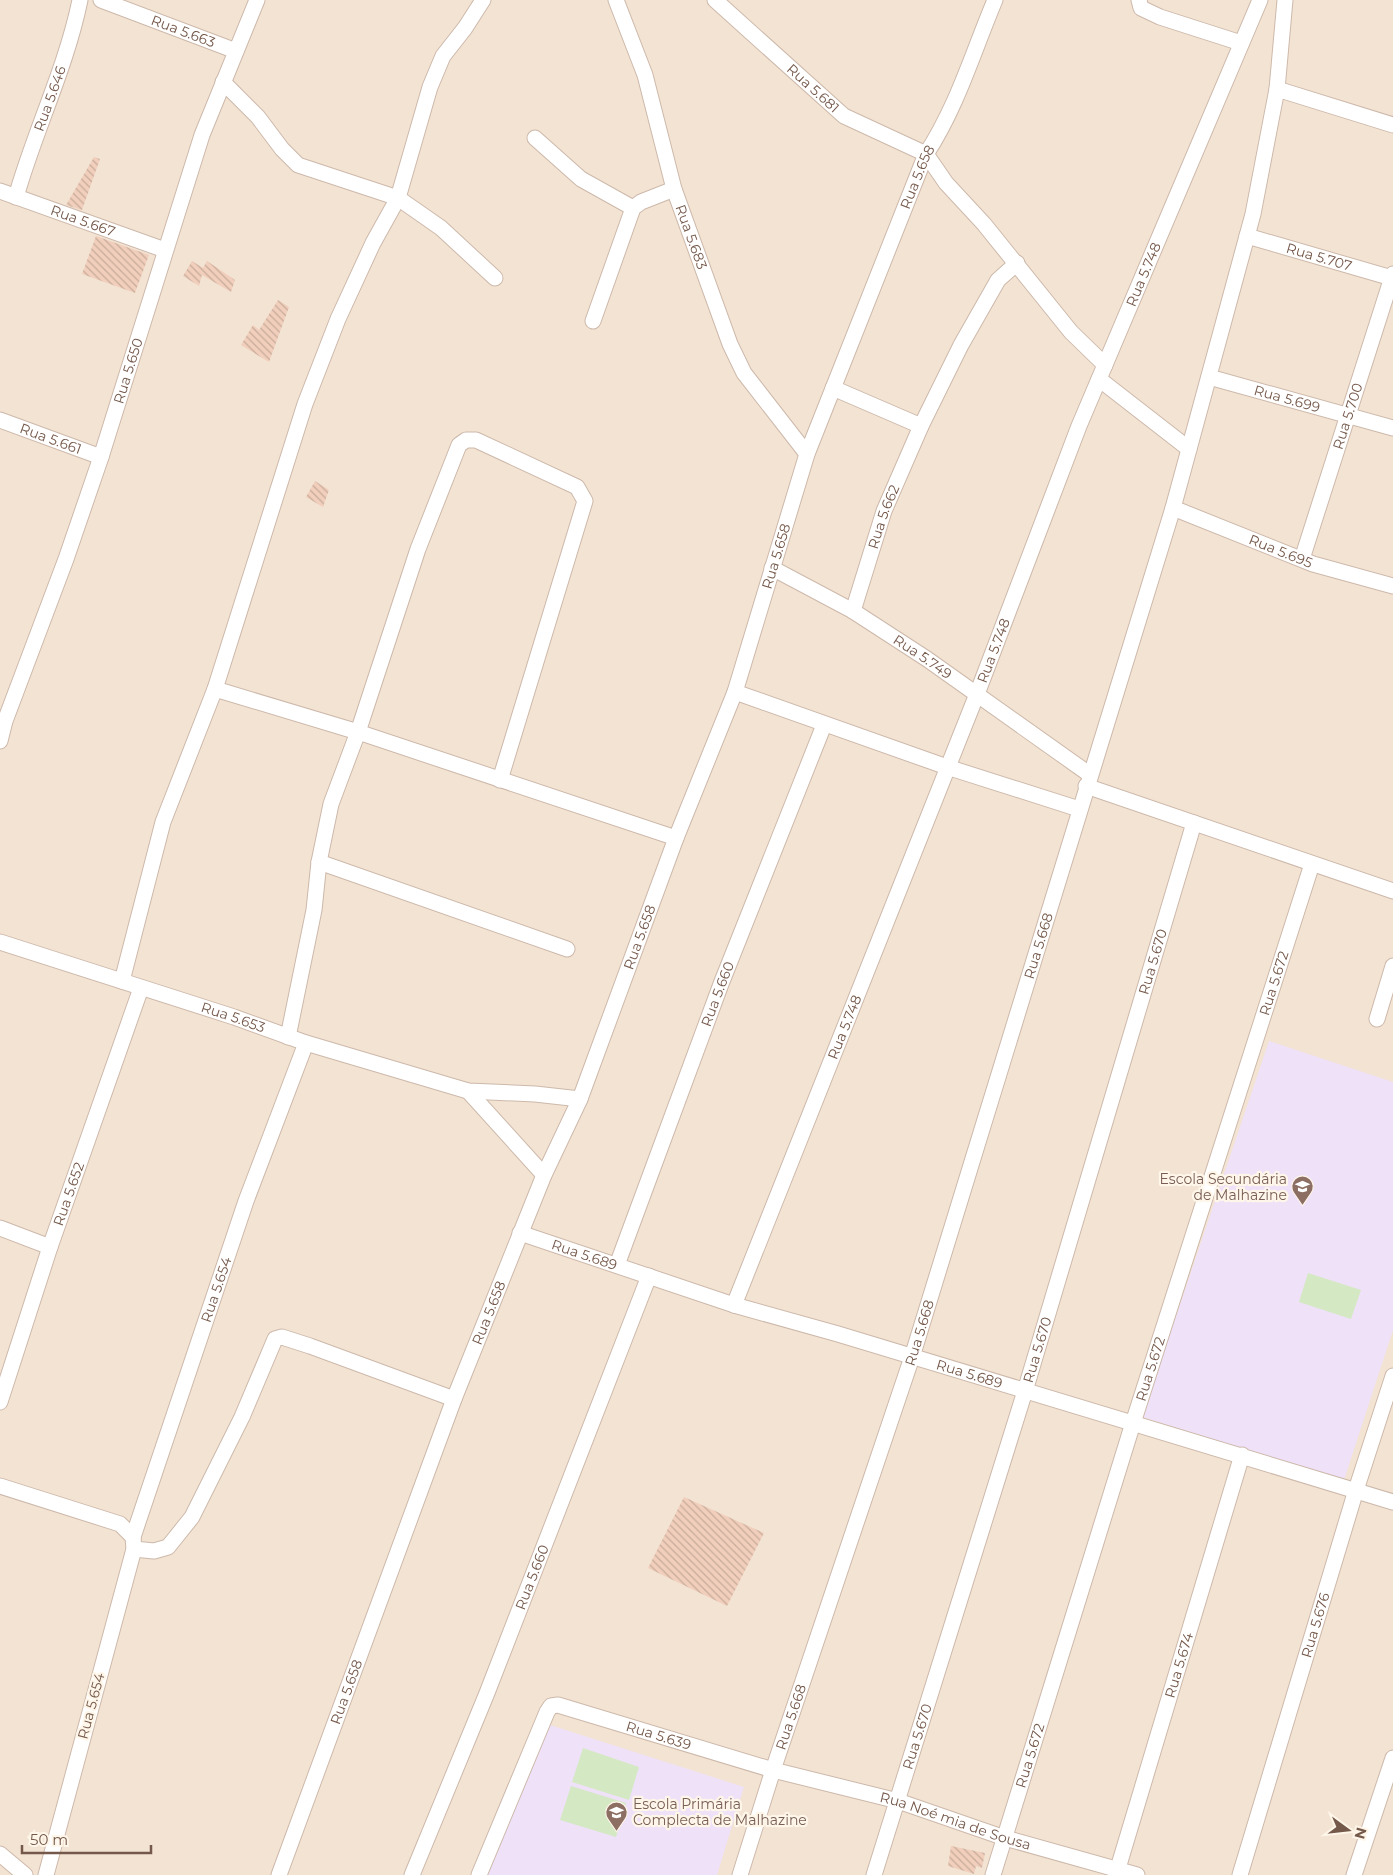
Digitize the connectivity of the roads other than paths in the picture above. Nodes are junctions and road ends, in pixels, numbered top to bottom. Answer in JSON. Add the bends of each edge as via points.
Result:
{"nodes":[{"id":1,"x":80,"y":0,"type":"edge"},
{"id":2,"x":101,"y":0,"type":"edge"},
{"id":3,"x":257,"y":0,"type":"edge"},
{"id":4,"x":483,"y":0,"type":"edge"},
{"id":5,"x":616,"y":0,"type":"edge"},
{"id":6,"x":715,"y":0,"type":"edge"},
{"id":7,"x":995,"y":0,"type":"edge"},
{"id":8,"x":1138,"y":0,"type":"edge"},
{"id":9,"x":1260,"y":0,"type":"edge"},
{"id":10,"x":1285,"y":0,"type":"edge"},
{"id":11,"x":1241,"y":43,"type":"junction"},
{"id":12,"x":236,"y":51,"type":"junction"},
{"id":13,"x":224,"y":82,"type":"junction"},
{"id":14,"x":1277,"y":89,"type":"junction"},
{"id":15,"x":1393,"y":125,"type":"edge"},
{"id":16,"x":535,"y":138,"type":"dead end"},
{"id":17,"x":926,"y":154,"type":"junction"},
{"id":18,"x":674,"y":189,"type":"junction"},
{"id":19,"x":0,"y":191,"type":"edge"},
{"id":20,"x":16,"y":197,"type":"junction"},
{"id":21,"x":398,"y":198,"type":"junction"},
{"id":22,"x":633,"y":208,"type":"junction"},
{"id":23,"x":1247,"y":236,"type":"junction"},
{"id":24,"x":165,"y":250,"type":"junction"},
{"id":25,"x":1017,"y":263,"type":"junction"},
{"id":26,"x":1392,"y":276,"type":"edge"},
{"id":27,"x":495,"y":278,"type":"dead end"},
{"id":28,"x":593,"y":321,"type":"dead end"},
{"id":29,"x":1106,"y":365,"type":"junction"},
{"id":30,"x":1209,"y":377,"type":"junction"},
{"id":31,"x":1099,"y":379,"type":"junction"},
{"id":32,"x":833,"y":388,"type":"junction"},
{"id":33,"x":1349,"y":415,"type":"junction"},
{"id":34,"x":0,"y":420,"type":"edge"},
{"id":35,"x":921,"y":426,"type":"junction"},
{"id":36,"x":1393,"y":428,"type":"edge"},
{"id":37,"x":1189,"y":449,"type":"junction"},
{"id":38,"x":807,"y":454,"type":"junction"},
{"id":39,"x":101,"y":457,"type":"junction"},
{"id":40,"x":1173,"y":508,"type":"junction"},
{"id":41,"x":1302,"y":559,"type":"junction"},
{"id":42,"x":772,"y":568,"type":"junction"},
{"id":43,"x":1393,"y":586,"type":"edge"},
{"id":44,"x":853,"y":610,"type":"junction"},
{"id":45,"x":216,"y":689,"type":"junction"},
{"id":46,"x":735,"y":692,"type":"junction"},
{"id":47,"x":977,"y":694,"type":"junction"},
{"id":48,"x":3,"y":720,"type":"edge"},
{"id":49,"x":824,"y":725,"type":"junction"},
{"id":50,"x":358,"y":732,"type":"junction"},
{"id":51,"x":0,"y":741,"type":"edge"},
{"id":52,"x":947,"y":767,"type":"junction"},
{"id":53,"x":500,"y":780,"type":"junction"},
{"id":54,"x":1087,"y":780,"type":"junction"},
{"id":55,"x":1079,"y":809,"type":"junction"},
{"id":56,"x":1194,"y":823,"type":"junction"},
{"id":57,"x":676,"y":838,"type":"junction"},
{"id":58,"x":319,"y":862,"type":"junction"},
{"id":59,"x":1312,"y":864,"type":"junction"},
{"id":60,"x":1393,"y":891,"type":"edge"},
{"id":61,"x":0,"y":942,"type":"edge"},
{"id":62,"x":567,"y":949,"type":"dead end"},
{"id":63,"x":1393,"y":966,"type":"edge"},
{"id":64,"x":122,"y":981,"type":"junction"},
{"id":65,"x":142,"y":988,"type":"junction"},
{"id":66,"x":1377,"y":1019,"type":"dead end"},
{"id":67,"x":288,"y":1037,"type":"junction"},
{"id":68,"x":306,"y":1043,"type":"junction"},
{"id":69,"x":468,"y":1091,"type":"junction"},
{"id":70,"x":580,"y":1099,"type":"junction"},
{"id":71,"x":544,"y":1175,"type":"junction"},
{"id":72,"x":0,"y":1228,"type":"edge"},
{"id":73,"x":520,"y":1233,"type":"junction"},
{"id":74,"x":50,"y":1247,"type":"junction"},
{"id":75,"x":616,"y":1265,"type":"junction"},
{"id":76,"x":648,"y":1276,"type":"junction"},
{"id":77,"x":734,"y":1305,"type":"junction"},
{"id":78,"x":912,"y":1357,"type":"junction"},
{"id":79,"x":1393,"y":1376,"type":"edge"},
{"id":80,"x":1025,"y":1391,"type":"junction"},
{"id":81,"x":454,"y":1399,"type":"junction"},
{"id":82,"x":0,"y":1402,"type":"edge"},
{"id":83,"x":1134,"y":1423,"type":"junction"},
{"id":84,"x":1242,"y":1455,"type":"junction"},
{"id":85,"x":0,"y":1486,"type":"edge"},
{"id":86,"x":1356,"y":1490,"type":"junction"},
{"id":87,"x":1393,"y":1502,"type":"edge"},
{"id":88,"x":133,"y":1543,"type":"junction"},
{"id":89,"x":1393,"y":1758,"type":"edge"},
{"id":90,"x":773,"y":1770,"type":"junction"},
{"id":91,"x":898,"y":1801,"type":"junction"},
{"id":92,"x":1005,"y":1838,"type":"junction"},
{"id":93,"x":0,"y":1854,"type":"edge"},
{"id":94,"x":1117,"y":1872,"type":"edge"},
{"id":95,"x":25,"y":1875,"type":"edge"},
{"id":96,"x":46,"y":1875,"type":"edge"},
{"id":97,"x":279,"y":1875,"type":"edge"},
{"id":98,"x":412,"y":1875,"type":"edge"},
{"id":99,"x":479,"y":1875,"type":"edge"},
{"id":100,"x":740,"y":1875,"type":"edge"},
{"id":101,"x":874,"y":1875,"type":"edge"},
{"id":102,"x":993,"y":1875,"type":"edge"},
{"id":103,"x":1136,"y":1875,"type":"edge"},
{"id":104,"x":1240,"y":1875,"type":"edge"},
{"id":105,"x":1354,"y":1875,"type":"edge"}],
"edges":[{"from":1,"to":20,"type":"street","name":"Rua 5.646","via":[[74,27]]},
{"from":2,"to":12,"type":"street","name":"Rua 5.663"},
{"from":3,"to":12,"type":"street","name":"Rua 5.650"},
{"from":4,"to":21,"type":"street","via":[[444,56],[430,87]]},
{"from":5,"to":18,"type":"street","name":"Rua 5.683","via":[[645,75]]},
{"from":6,"to":17,"type":"street","name":"Rua 5.681","via":[[844,116]]},
{"from":7,"to":17,"type":"street","name":"Rua 5.658","via":[[949,118]]},
{"from":8,"to":11,"type":"street","via":[[1141,8],[1160,17]]},
{"from":9,"to":11,"type":"street","name":"Rua 5.748"},
{"from":10,"to":14,"type":"street"},
{"from":11,"to":29,"type":"street","name":"Rua 5.748"},
{"from":12,"to":13,"type":"street","name":"Rua 5.650"},
{"from":13,"to":21,"type":"street","via":[[258,116],[298,165]]},
{"from":13,"to":24,"type":"street","name":"Rua 5.650","via":[[202,135]]},
{"from":14,"to":15,"type":"street"},
{"from":14,"to":23,"type":"street"},
{"from":16,"to":22,"type":"street","via":[[581,179]]},
{"from":17,"to":25,"type":"street","via":[[946,183]]},
{"from":17,"to":32,"type":"street","name":"Rua 5.658"},
{"from":18,"to":22,"type":"street"},
{"from":18,"to":38,"type":"street","name":"Rua 5.683","via":[[718,314],[744,373]]},
{"from":19,"to":20,"type":"street","name":"Rua 5.667"},
{"from":20,"to":24,"type":"street","name":"Rua 5.667"},
{"from":21,"to":27,"type":"street","via":[[441,228]]},
{"from":21,"to":45,"type":"street","via":[[338,319],[305,404]]},
{"from":22,"to":28,"type":"street"},
{"from":23,"to":26,"type":"street","name":"Rua 5.707"},
{"from":23,"to":30,"type":"street"},
{"from":24,"to":39,"type":"street","name":"Rua 5.650"},
{"from":25,"to":29,"type":"street","via":[[1071,332]]},
{"from":25,"to":35,"type":"street","name":"Rua 5.662","via":[[998,280]]},
{"from":26,"to":33,"type":"street","name":"Rua 5.700"},
{"from":29,"to":31,"type":"street","name":"Rua 5.748"},
{"from":30,"to":33,"type":"street","name":"Rua 5.699"},
{"from":30,"to":37,"type":"street"},
{"from":31,"to":37,"type":"street"},
{"from":31,"to":47,"type":"street","name":"Rua 5.748"},
{"from":32,"to":35,"type":"street"},
{"from":32,"to":38,"type":"street","name":"Rua 5.658"},
{"from":33,"to":36,"type":"street","name":"Rua 5.699"},
{"from":33,"to":41,"type":"street","name":"Rua 5.700"},
{"from":34,"to":39,"type":"street","name":"Rua 5.661"},
{"from":35,"to":44,"type":"street","name":"Rua 5.662","via":[[884,510]]},
{"from":37,"to":40,"type":"street"},
{"from":38,"to":42,"type":"street","name":"Rua 5.658"},
{"from":39,"to":48,"type":"street","name":"Rua 5.650","via":[[66,559]]},
{"from":40,"to":41,"type":"street","name":"Rua 5.695"},
{"from":40,"to":54,"type":"street"},
{"from":41,"to":43,"type":"street","name":"Rua 5.695"},
{"from":42,"to":44,"type":"street","name":"Rua 5.749"},
{"from":42,"to":46,"type":"street","name":"Rua 5.658"},
{"from":44,"to":47,"type":"street","name":"Rua 5.749"},
{"from":45,"to":50,"type":"street"},
{"from":45,"to":64,"type":"street","via":[[163,822]]},
{"from":46,"to":49,"type":"street"},
{"from":46,"to":57,"type":"street","name":"Rua 5.658"},
{"from":47,"to":52,"type":"street","name":"Rua 5.748"},
{"from":47,"to":54,"type":"street","name":"Rua 5.749"},
{"from":48,"to":51,"type":"street","name":"Rua 5.650"},
{"from":49,"to":52,"type":"street"},
{"from":49,"to":75,"type":"street","name":"Rua 5.660","via":[[720,984]]},
{"from":50,"to":53,"type":"street"},
{"from":50,"to":53,"type":"street","via":[[418,549],[459,445],[466,440],[476,440],[577,487],[585,501]]},
{"from":50,"to":58,"type":"street","via":[[331,804]]},
{"from":52,"to":55,"type":"street"},
{"from":52,"to":77,"type":"street","name":"Rua 5.748"},
{"from":53,"to":57,"type":"street"},
{"from":54,"to":55,"type":"street","name":"Rua 5.668"},
{"from":54,"to":56,"type":"street","name":"Rua 5.749"},
{"from":55,"to":78,"type":"street","name":"Rua 5.668"},
{"from":56,"to":59,"type":"street","name":"Rua 5.749"},
{"from":56,"to":80,"type":"street","name":"Rua 5.670"},
{"from":57,"to":70,"type":"street","name":"Rua 5.658"},
{"from":58,"to":62,"type":"street"},
{"from":58,"to":67,"type":"street","via":[[314,910]]},
{"from":59,"to":60,"type":"street","name":"Rua 5.749"},
{"from":59,"to":83,"type":"street","name":"Rua 5.672"},
{"from":61,"to":64,"type":"street","name":"Rua 5.653"},
{"from":63,"to":66,"type":"street"},
{"from":64,"to":65,"type":"street","name":"Rua 5.653"},
{"from":65,"to":67,"type":"street","name":"Rua 5.653","via":[[234,1016]]},
{"from":65,"to":74,"type":"street","name":"Rua 5.652"},
{"from":67,"to":68,"type":"street","name":"Rua 5.653"},
{"from":68,"to":69,"type":"street","name":"Rua 5.653"},
{"from":68,"to":88,"type":"street","name":"Rua 5.654","via":[[246,1201]]},
{"from":69,"to":70,"type":"street","name":"Rua 5.653"},
{"from":69,"to":71,"type":"street"},
{"from":70,"to":71,"type":"street","name":"Rua 5.658"},
{"from":71,"to":73,"type":"street","name":"Rua 5.658"},
{"from":72,"to":74,"type":"street"},
{"from":73,"to":75,"type":"street","name":"Rua 5.689"},
{"from":73,"to":81,"type":"street","name":"Rua 5.658"},
{"from":74,"to":82,"type":"street","name":"Rua 5.652"},
{"from":75,"to":76,"type":"street","name":"Rua 5.689"},
{"from":76,"to":77,"type":"street","name":"Rua 5.689"},
{"from":76,"to":98,"type":"street","name":"Rua 5.660","via":[[487,1693]]},
{"from":77,"to":78,"type":"street","name":"Rua 5.689"},
{"from":78,"to":80,"type":"street","name":"Rua 5.689"},
{"from":78,"to":90,"type":"street","name":"Rua 5.668"},
{"from":79,"to":86,"type":"street","name":"Rua 5.676"},
{"from":80,"to":83,"type":"street","name":"Rua 5.689"},
{"from":80,"to":91,"type":"street","name":"Rua 5.670"},
{"from":81,"to":88,"type":"street","via":[[282,1337],[275,1339],[242,1417],[192,1517],[168,1547],[154,1551]]},
{"from":81,"to":97,"type":"street","name":"Rua 5.658"},
{"from":83,"to":84,"type":"street","name":"Rua 5.689"},
{"from":83,"to":92,"type":"street","name":"Rua 5.672"},
{"from":84,"to":86,"type":"street","name":"Rua 5.689"},
{"from":84,"to":94,"type":"street","name":"Rua 5.674"},
{"from":85,"to":88,"type":"street","via":[[120,1524]]},
{"from":86,"to":87,"type":"street","name":"Rua 5.689"},
{"from":86,"to":104,"type":"street","name":"Rua 5.676"},
{"from":88,"to":96,"type":"street","name":"Rua 5.654"},
{"from":89,"to":105,"type":"street"},
{"from":90,"to":91,"type":"street","name":"Rua Noé mia de Sousa"},
{"from":90,"to":99,"type":"street","name":"Rua 5.639","via":[[558,1704],[551,1706]]},
{"from":90,"to":100,"type":"street","name":"Rua 5.668"},
{"from":91,"to":92,"type":"street","name":"Rua Noé mia de Sousa"},
{"from":91,"to":101,"type":"street","name":"Rua 5.670"},
{"from":92,"to":94,"type":"street","name":"Rua Noé mia de Sousa"},
{"from":92,"to":102,"type":"street","name":"Rua 5.672"},
{"from":93,"to":95,"type":"street"},
{"from":94,"to":103,"type":"street","name":"Rua Noé mia de Sousa"}]}
